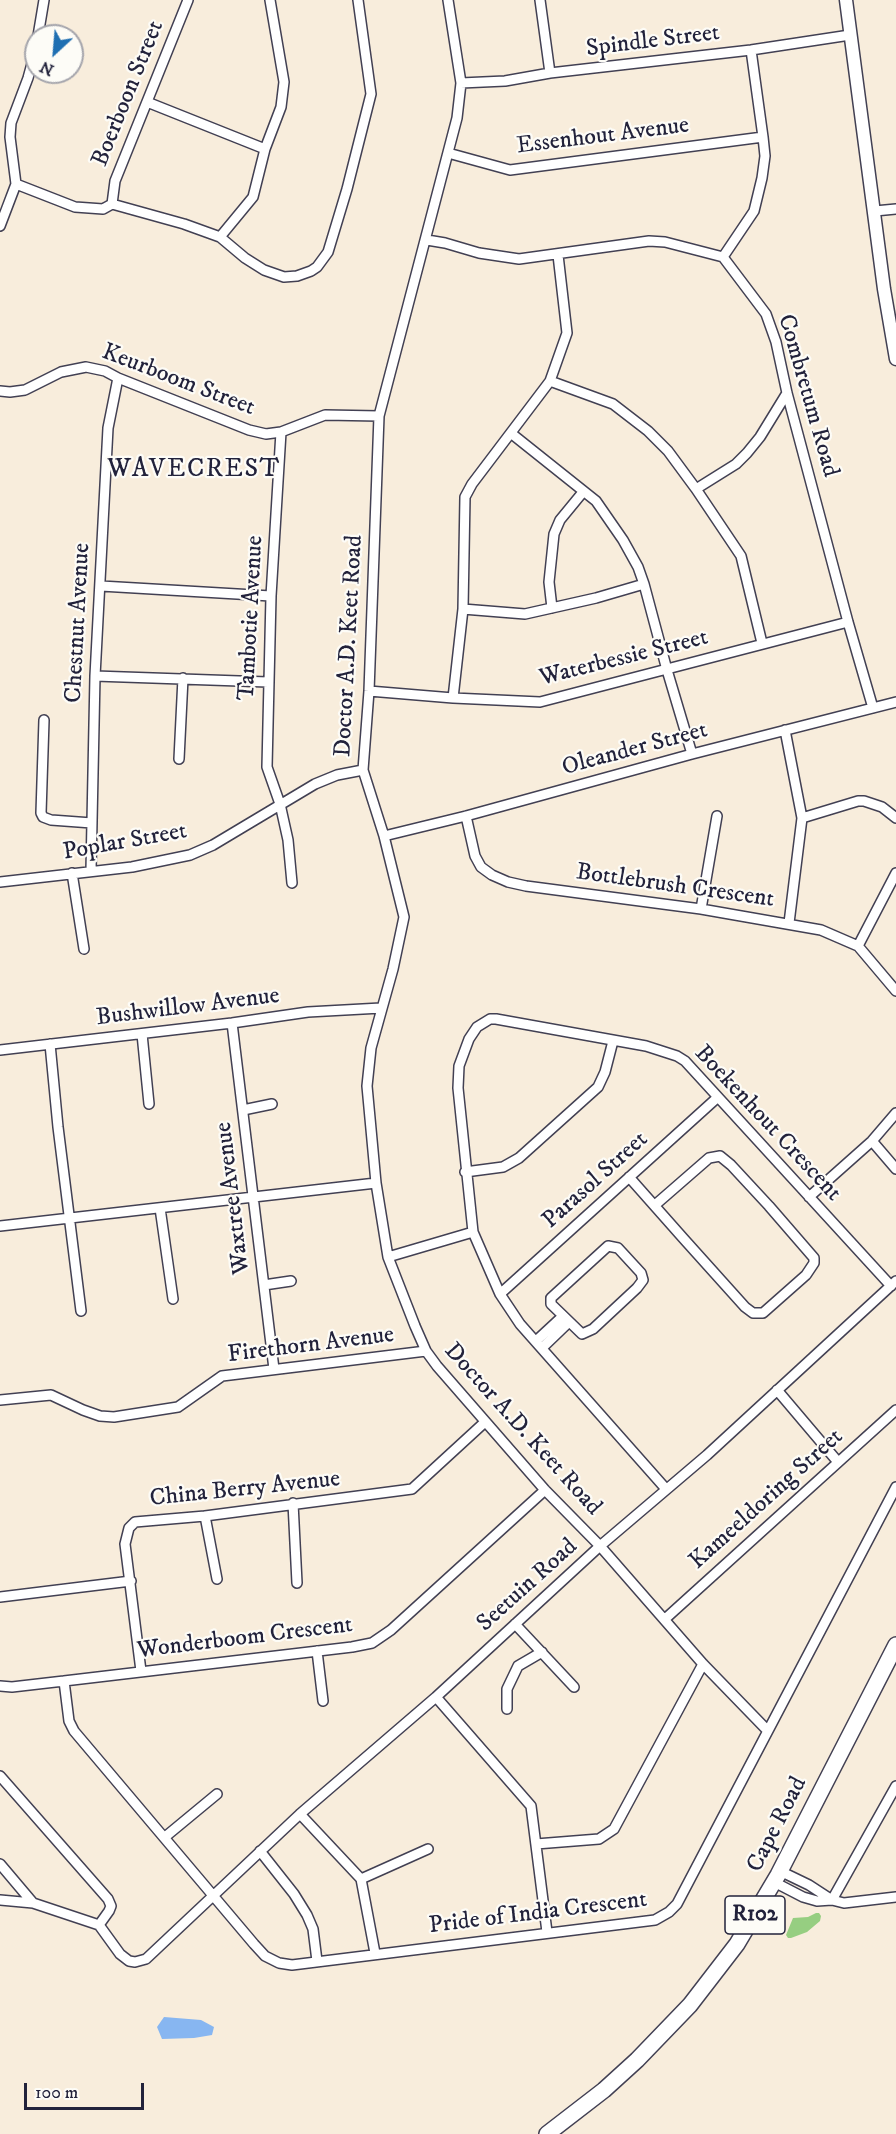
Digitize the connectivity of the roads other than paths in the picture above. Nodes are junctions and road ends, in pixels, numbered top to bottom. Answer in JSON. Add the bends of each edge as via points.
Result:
{"nodes":[{"id":1,"x":44,"y":0,"type":"edge"},
{"id":2,"x":188,"y":0,"type":"edge"},
{"id":3,"x":270,"y":0,"type":"edge"},
{"id":4,"x":358,"y":0,"type":"edge"},
{"id":5,"x":448,"y":0,"type":"edge"},
{"id":6,"x":540,"y":0,"type":"edge"},
{"id":7,"x":846,"y":0,"type":"edge"},
{"id":8,"x":40,"y":24,"type":"edge"},
{"id":9,"x":850,"y":35,"type":"junction"},
{"id":10,"x":751,"y":50,"type":"junction"},
{"id":11,"x":550,"y":74,"type":"junction"},
{"id":12,"x":461,"y":83,"type":"junction"},
{"id":13,"x":26,"y":84,"type":"edge"},
{"id":14,"x":147,"y":102,"type":"junction"},
{"id":15,"x":763,"y":137,"type":"junction"},
{"id":16,"x":265,"y":149,"type":"junction"},
{"id":17,"x":448,"y":153,"type":"junction"},
{"id":18,"x":16,"y":184,"type":"junction"},
{"id":19,"x":112,"y":204,"type":"junction"},
{"id":20,"x":896,"y":209,"type":"edge"},
{"id":21,"x":875,"y":212,"type":"junction"},
{"id":22,"x":0,"y":226,"type":"edge"},
{"id":23,"x":220,"y":237,"type":"junction"},
{"id":24,"x":427,"y":240,"type":"junction"},
{"id":25,"x":558,"y":255,"type":"junction"},
{"id":26,"x":723,"y":257,"type":"junction"},
{"id":27,"x":896,"y":358,"type":"edge"},
{"id":28,"x":118,"y":378,"type":"junction"},
{"id":29,"x":550,"y":381,"type":"junction"},
{"id":30,"x":0,"y":391,"type":"edge"},
{"id":31,"x":787,"y":393,"type":"junction"},
{"id":32,"x":379,"y":416,"type":"junction"},
{"id":33,"x":281,"y":432,"type":"junction"},
{"id":34,"x":512,"y":434,"type":"junction"},
{"id":35,"x":696,"y":489,"type":"junction"},
{"id":36,"x":583,"y":492,"type":"junction"},
{"id":37,"x":644,"y":584,"type":"junction"},
{"id":38,"x":101,"y":586,"type":"junction"},
{"id":39,"x":271,"y":596,"type":"junction"},
{"id":40,"x":552,"y":608,"type":"junction"},
{"id":41,"x":463,"y":609,"type":"junction"},
{"id":42,"x":848,"y":622,"type":"junction"},
{"id":43,"x":762,"y":643,"type":"junction"},
{"id":44,"x":667,"y":670,"type":"junction"},
{"id":45,"x":95,"y":676,"type":"junction"},
{"id":46,"x":183,"y":678,"type":"junction"},
{"id":47,"x":268,"y":682,"type":"junction"},
{"id":48,"x":369,"y":691,"type":"junction"},
{"id":49,"x":453,"y":698,"type":"junction"},
{"id":50,"x":896,"y":702,"type":"edge"},
{"id":51,"x":873,"y":708,"type":"junction"},
{"id":52,"x":44,"y":720,"type":"dead end"},
{"id":53,"x":785,"y":730,"type":"junction"},
{"id":54,"x":692,"y":754,"type":"junction"},
{"id":55,"x":179,"y":759,"type":"dead end"},
{"id":56,"x":363,"y":770,"type":"junction"},
{"id":57,"x":280,"y":804,"type":"junction"},
{"id":58,"x":466,"y":816,"type":"junction"},
{"id":59,"x":717,"y":816,"type":"dead end"},
{"id":60,"x":802,"y":818,"type":"junction"},
{"id":61,"x":896,"y":818,"type":"edge"},
{"id":62,"x":92,"y":824,"type":"junction"},
{"id":63,"x":384,"y":836,"type":"junction"},
{"id":64,"x":91,"y":870,"type":"junction"},
{"id":65,"x":72,"y":873,"type":"junction"},
{"id":66,"x":896,"y":873,"type":"edge"},
{"id":67,"x":0,"y":882,"type":"edge"},
{"id":68,"x":292,"y":883,"type":"dead end"},
{"id":69,"x":701,"y":909,"type":"junction"},
{"id":70,"x":789,"y":923,"type":"junction"},
{"id":71,"x":858,"y":946,"type":"junction"},
{"id":72,"x":84,"y":949,"type":"dead end"},
{"id":73,"x":896,"y":991,"type":"edge"},
{"id":74,"x":381,"y":1008,"type":"junction"},
{"id":75,"x":232,"y":1023,"type":"junction"},
{"id":76,"x":142,"y":1034,"type":"junction"},
{"id":77,"x":613,"y":1041,"type":"junction"},
{"id":78,"x":50,"y":1044,"type":"junction"},
{"id":79,"x":0,"y":1050,"type":"edge"},
{"id":80,"x":718,"y":1097,"type":"junction"},
{"id":81,"x":149,"y":1104,"type":"dead end"},
{"id":82,"x":272,"y":1104,"type":"dead end"},
{"id":83,"x":243,"y":1110,"type":"junction"},
{"id":84,"x":896,"y":1113,"type":"edge"},
{"id":85,"x":873,"y":1141,"type":"junction"},
{"id":86,"x":896,"y":1169,"type":"edge"},
{"id":87,"x":465,"y":1172,"type":"junction"},
{"id":88,"x":629,"y":1177,"type":"junction"},
{"id":89,"x":376,"y":1183,"type":"junction"},
{"id":90,"x":252,"y":1196,"type":"junction"},
{"id":91,"x":809,"y":1197,"type":"junction"},
{"id":92,"x":655,"y":1205,"type":"junction"},
{"id":93,"x":160,"y":1208,"type":"junction"},
{"id":94,"x":69,"y":1218,"type":"junction"},
{"id":95,"x":0,"y":1226,"type":"edge"},
{"id":96,"x":473,"y":1232,"type":"junction"},
{"id":97,"x":388,"y":1257,"type":"junction"},
{"id":98,"x":291,"y":1281,"type":"dead end"},
{"id":99,"x":893,"y":1284,"type":"edge"},
{"id":100,"x":264,"y":1285,"type":"junction"},
{"id":101,"x":500,"y":1294,"type":"junction"},
{"id":102,"x":172,"y":1299,"type":"dead end"},
{"id":103,"x":81,"y":1311,"type":"dead end"},
{"id":104,"x":566,"y":1319,"type":"junction"},
{"id":105,"x":539,"y":1344,"type":"junction"},
{"id":106,"x":426,"y":1351,"type":"junction"},
{"id":107,"x":274,"y":1369,"type":"junction"},
{"id":108,"x":777,"y":1390,"type":"junction"},
{"id":109,"x":0,"y":1400,"type":"edge"},
{"id":110,"x":892,"y":1414,"type":"edge"},
{"id":111,"x":485,"y":1422,"type":"junction"},
{"id":112,"x":896,"y":1427,"type":"edge"},
{"id":113,"x":838,"y":1462,"type":"junction"},
{"id":114,"x":896,"y":1486,"type":"edge"},
{"id":115,"x":666,"y":1489,"type":"junction"},
{"id":116,"x":545,"y":1490,"type":"junction"},
{"id":117,"x":293,"y":1503,"type":"junction"},
{"id":118,"x":205,"y":1515,"type":"junction"},
{"id":119,"x":600,"y":1546,"type":"junction"},
{"id":120,"x":216,"y":1579,"type":"dead end"},
{"id":121,"x":131,"y":1581,"type":"junction"},
{"id":122,"x":297,"y":1583,"type":"dead end"},
{"id":123,"x":0,"y":1597,"type":"edge"},
{"id":124,"x":665,"y":1619,"type":"junction"},
{"id":125,"x":515,"y":1624,"type":"junction"},
{"id":126,"x":896,"y":1645,"type":"edge"},
{"id":127,"x":317,"y":1651,"type":"junction"},
{"id":128,"x":542,"y":1652,"type":"junction"},
{"id":129,"x":703,"y":1664,"type":"junction"},
{"id":130,"x":141,"y":1671,"type":"junction"},
{"id":131,"x":64,"y":1681,"type":"junction"},
{"id":132,"x":0,"y":1686,"type":"edge"},
{"id":133,"x":574,"y":1687,"type":"dead end"},
{"id":134,"x":436,"y":1697,"type":"junction"},
{"id":135,"x":322,"y":1701,"type":"dead end"},
{"id":136,"x":507,"y":1709,"type":"dead end"},
{"id":137,"x":767,"y":1730,"type":"junction"},
{"id":138,"x":0,"y":1776,"type":"edge"},
{"id":139,"x":896,"y":1786,"type":"edge"},
{"id":140,"x":217,"y":1794,"type":"dead end"},
{"id":141,"x":891,"y":1804,"type":"edge"},
{"id":142,"x":300,"y":1814,"type":"junction"},
{"id":143,"x":165,"y":1837,"type":"junction"},
{"id":144,"x":536,"y":1844,"type":"junction"},
{"id":145,"x":428,"y":1849,"type":"dead end"},
{"id":146,"x":260,"y":1851,"type":"junction"},
{"id":147,"x":0,"y":1864,"type":"edge"},
{"id":148,"x":777,"y":1876,"type":"junction"},
{"id":149,"x":361,"y":1879,"type":"junction"},
{"id":150,"x":212,"y":1896,"type":"junction"},
{"id":151,"x":896,"y":1897,"type":"edge"},
{"id":152,"x":0,"y":1900,"type":"edge"},
{"id":153,"x":832,"y":1900,"type":"junction"},
{"id":154,"x":33,"y":1903,"type":"junction"},
{"id":155,"x":99,"y":1925,"type":"junction"},
{"id":156,"x":547,"y":1932,"type":"junction"},
{"id":157,"x":375,"y":1953,"type":"junction"},
{"id":158,"x":317,"y":1961,"type":"junction"},
{"id":159,"x":547,"y":2134,"type":"edge"}],
"edges":[{"from":1,"to":8,"type":"street"},
{"from":2,"to":14,"type":"street","name":"Boerboon Street"},
{"from":3,"to":16,"type":"street","via":[[284,82],[281,107]]},
{"from":4,"to":23,"type":"street","via":[[371,94],[328,252],[311,271],[284,277],[264,270]]},
{"from":5,"to":12,"type":"street","name":"Doctor A.D. Keet Road"},
{"from":6,"to":11,"type":"street"},
{"from":7,"to":9,"type":"street"},
{"from":9,"to":10,"type":"street","name":"Spindle Street"},
{"from":9,"to":21,"type":"street"},
{"from":10,"to":11,"type":"street","name":"Spindle Street"},
{"from":10,"to":15,"type":"street"},
{"from":11,"to":12,"type":"street","name":"Spindle Street"},
{"from":12,"to":17,"type":"street","name":"Doctor A.D. Keet Road"},
{"from":13,"to":18,"type":"street","via":[[11,123]]},
{"from":14,"to":16,"type":"street"},
{"from":14,"to":19,"type":"street","name":"Boerboon Street","via":[[115,181]]},
{"from":15,"to":17,"type":"street","name":"Essenhout Avenue","via":[[510,170]]},
{"from":15,"to":26,"type":"street","via":[[765,156],[759,195],[746,225]]},
{"from":16,"to":23,"type":"street","via":[[253,197]]},
{"from":17,"to":24,"type":"street","name":"Doctor A.D. Keet Road"},
{"from":18,"to":19,"type":"street","via":[[75,207],[103,209]]},
{"from":18,"to":22,"type":"street"},
{"from":19,"to":23,"type":"street"},
{"from":20,"to":21,"type":"street"},
{"from":21,"to":27,"type":"street"},
{"from":24,"to":25,"type":"street","via":[[519,259]]},
{"from":24,"to":32,"type":"street","name":"Doctor A.D. Keet Road"},
{"from":25,"to":26,"type":"street","via":[[649,241]]},
{"from":25,"to":29,"type":"street","via":[[567,333]]},
{"from":26,"to":31,"type":"street","name":"Combretum Road","via":[[766,314]]},
{"from":28,"to":30,"type":"street","name":"Keurboom Street","via":[[105,370],[78,367],[25,390]]},
{"from":28,"to":33,"type":"street","name":"Keurboom Street","via":[[249,430]]},
{"from":28,"to":38,"type":"street","name":"Chestnut Avenue","via":[[108,428]]},
{"from":29,"to":34,"type":"street"},
{"from":29,"to":35,"type":"street","via":[[613,404],[632,417],[668,451]]},
{"from":31,"to":35,"type":"street","via":[[747,453]]},
{"from":31,"to":42,"type":"street","name":"Combretum Road"},
{"from":32,"to":33,"type":"street","name":"Keurboom Street","via":[[325,415]]},
{"from":32,"to":48,"type":"street","name":"Doctor A.D. Keet Road"},
{"from":33,"to":39,"type":"street","name":"Tambotie Avenue"},
{"from":34,"to":36,"type":"street"},
{"from":34,"to":41,"type":"street","via":[[465,497]]},
{"from":35,"to":43,"type":"street","via":[[741,556]]},
{"from":36,"to":37,"type":"street","via":[[596,501],[623,540]]},
{"from":36,"to":40,"type":"street","via":[[560,520],[554,534],[549,582]]},
{"from":37,"to":40,"type":"street"},
{"from":37,"to":44,"type":"street"},
{"from":38,"to":39,"type":"street"},
{"from":38,"to":45,"type":"street","name":"Chestnut Avenue"},
{"from":39,"to":47,"type":"street","name":"Tambotie Avenue"},
{"from":40,"to":41,"type":"street","via":[[525,614]]},
{"from":41,"to":49,"type":"street"},
{"from":42,"to":43,"type":"street","name":"Waterbessie Street"},
{"from":42,"to":51,"type":"street","name":"Combretum Road"},
{"from":43,"to":44,"type":"street","name":"Waterbessie Street"},
{"from":44,"to":49,"type":"street","name":"Waterbessie Street","via":[[540,702]]},
{"from":44,"to":54,"type":"street"},
{"from":45,"to":46,"type":"street"},
{"from":45,"to":62,"type":"street","name":"Chestnut Avenue"},
{"from":46,"to":47,"type":"street"},
{"from":46,"to":55,"type":"street"},
{"from":47,"to":57,"type":"street","name":"Tambotie Avenue","via":[[267,767]]},
{"from":48,"to":49,"type":"street","name":"Waterbessie Street"},
{"from":48,"to":56,"type":"street","name":"Doctor A.D. Keet Road"},
{"from":50,"to":51,"type":"street","name":"Oleander Street"},
{"from":51,"to":53,"type":"street","name":"Oleander Street"},
{"from":52,"to":62,"type":"street","via":[[41,813],[51,820]]},
{"from":53,"to":54,"type":"street","name":"Oleander Street"},
{"from":53,"to":60,"type":"street"},
{"from":54,"to":58,"type":"street","name":"Oleander Street"},
{"from":56,"to":57,"type":"street","name":"Poplar Street","via":[[315,784]]},
{"from":56,"to":63,"type":"street","name":"Doctor A.D. Keet Road"},
{"from":57,"to":64,"type":"street","name":"Poplar Street","via":[[190,855],[132,867]]},
{"from":57,"to":68,"type":"street"},
{"from":58,"to":63,"type":"street","name":"Oleander Street"},
{"from":58,"to":69,"type":"street","name":"Bottlebrush Crescent","via":[[481,867],[508,882]]},
{"from":59,"to":69,"type":"street"},
{"from":60,"to":61,"type":"street","via":[[858,801],[882,807]]},
{"from":60,"to":70,"type":"street"},
{"from":62,"to":64,"type":"street","name":"Chestnut Avenue"},
{"from":63,"to":74,"type":"street","name":"Doctor A.D. Keet Road","via":[[404,917]]},
{"from":64,"to":65,"type":"street","name":"Poplar Street"},
{"from":65,"to":67,"type":"street","name":"Poplar Street"},
{"from":65,"to":72,"type":"street"},
{"from":66,"to":71,"type":"street"},
{"from":69,"to":70,"type":"street","name":"Bottlebrush Crescent"},
{"from":70,"to":71,"type":"street","name":"Bottlebrush Crescent","via":[[821,930]]},
{"from":71,"to":73,"type":"street","name":"Bottlebrush Crescent"},
{"from":74,"to":75,"type":"street","name":"Bushwillow Avenue","via":[[308,1012]]},
{"from":74,"to":89,"type":"street","name":"Doctor A.D. Keet Road","via":[[367,1086]]},
{"from":75,"to":76,"type":"street","name":"Bushwillow Avenue"},
{"from":75,"to":83,"type":"street","name":"Waxtree Avenue"},
{"from":76,"to":78,"type":"street","name":"Bushwillow Avenue"},
{"from":76,"to":81,"type":"street"},
{"from":77,"to":80,"type":"street","name":"Boekenhout Crescent","via":[[678,1056]]},
{"from":77,"to":87,"type":"street","via":[[595,1090],[508,1165]]},
{"from":77,"to":87,"type":"street","name":"Boekenhout Crescent","via":[[496,1019],[477,1027],[459,1066]]},
{"from":78,"to":79,"type":"street","name":"Bushwillow Avenue"},
{"from":78,"to":94,"type":"street"},
{"from":80,"to":88,"type":"street","name":"Parasol Street"},
{"from":80,"to":91,"type":"street","name":"Boekenhout Crescent"},
{"from":82,"to":83,"type":"street"},
{"from":83,"to":90,"type":"street","name":"Waxtree Avenue"},
{"from":84,"to":85,"type":"street"},
{"from":85,"to":86,"type":"street"},
{"from":85,"to":91,"type":"street"},
{"from":87,"to":96,"type":"street","name":"Boekenhout Crescent"},
{"from":88,"to":92,"type":"street"},
{"from":88,"to":101,"type":"street","name":"Parasol Street"},
{"from":89,"to":90,"type":"street"},
{"from":89,"to":97,"type":"street","name":"Doctor A.D. Keet Road"},
{"from":90,"to":93,"type":"street"},
{"from":90,"to":100,"type":"street","name":"Waxtree Avenue"},
{"from":91,"to":99,"type":"street","name":"Boekenhout Crescent"},
{"from":92,"to":92,"type":"street","via":[[753,1313],[763,1313],[814,1263],[814,1258],[769,1206],[720,1156],[710,1158]]},
{"from":93,"to":94,"type":"street"},
{"from":93,"to":102,"type":"street"},
{"from":94,"to":95,"type":"street"},
{"from":94,"to":103,"type":"street"},
{"from":96,"to":97,"type":"street"},
{"from":96,"to":101,"type":"street","name":"Boekenhout Crescent"},
{"from":97,"to":106,"type":"street","name":"Doctor A.D. Keet Road"},
{"from":98,"to":100,"type":"street"},
{"from":99,"to":108,"type":"street","name":"Seetuin Road"},
{"from":100,"to":107,"type":"street","name":"Waxtree Avenue"},
{"from":101,"to":105,"type":"street","name":"Boekenhout Crescent"},
{"from":104,"to":104,"type":"street","via":[[580,1334],[586,1334],[642,1284],[641,1273],[618,1248],[604,1248],[552,1296],[551,1304]]},
{"from":104,"to":105,"type":"street"},
{"from":105,"to":115,"type":"street","name":"Boekenhout Crescent"},
{"from":106,"to":107,"type":"street","name":"Firethorn Avenue"},
{"from":106,"to":111,"type":"street","name":"Doctor A.D. Keet Road"},
{"from":107,"to":109,"type":"street","name":"Firethorn Avenue","via":[[222,1376],[178,1407],[114,1417],[100,1416],[51,1395]]},
{"from":108,"to":113,"type":"street"},
{"from":108,"to":115,"type":"street","name":"Seetuin Road"},
{"from":110,"to":112,"type":"street"},
{"from":110,"to":113,"type":"street","name":"Kameeldoring Street"},
{"from":111,"to":116,"type":"street","name":"Doctor A.D. Keet Road"},
{"from":111,"to":117,"type":"street","name":"China Berry Avenue","via":[[412,1489]]},
{"from":113,"to":124,"type":"street","name":"Kameeldoring Street"},
{"from":114,"to":137,"type":"street","name":"Pride of India Crescent"},
{"from":115,"to":119,"type":"street","name":"Seetuin Road"},
{"from":116,"to":119,"type":"street","name":"Doctor A.D. Keet Road"},
{"from":116,"to":127,"type":"street","name":"Wonderboom Crescent","via":[[382,1637],[361,1646]]},
{"from":117,"to":118,"type":"street","name":"China Berry Avenue"},
{"from":117,"to":122,"type":"street"},
{"from":118,"to":120,"type":"street"},
{"from":118,"to":121,"type":"street","name":"China Berry Avenue","via":[[131,1525],[125,1544]]},
{"from":119,"to":124,"type":"street","name":"Doctor A.D. Keet Road"},
{"from":119,"to":125,"type":"street","name":"Seetuin Road"},
{"from":121,"to":123,"type":"street"},
{"from":121,"to":130,"type":"street","name":"China Berry Avenue"},
{"from":124,"to":129,"type":"street","name":"Doctor A.D. Keet Road"},
{"from":125,"to":128,"type":"street"},
{"from":125,"to":134,"type":"street","name":"Seetuin Road"},
{"from":126,"to":148,"type":"main road","name":"Cape Road","number":"R102"},
{"from":127,"to":130,"type":"street","name":"Wonderboom Crescent"},
{"from":127,"to":135,"type":"street"},
{"from":128,"to":133,"type":"street"},
{"from":128,"to":136,"type":"street","via":[[518,1666],[502,1699]]},
{"from":129,"to":137,"type":"street","name":"Doctor A.D. Keet Road"},
{"from":129,"to":144,"type":"street","via":[[614,1829],[599,1839]]},
{"from":130,"to":131,"type":"street","name":"Wonderboom Crescent"},
{"from":131,"to":132,"type":"street","name":"Wonderboom Crescent"},
{"from":131,"to":143,"type":"street","name":"Pride of India Crescent","via":[[74,1731]]},
{"from":134,"to":142,"type":"street","name":"Seetuin Road"},
{"from":134,"to":144,"type":"street","via":[[528,1801]]},
{"from":137,"to":156,"type":"street","name":"Pride of India Crescent","via":[[673,1909],[641,1923]]},
{"from":138,"to":155,"type":"street","via":[[108,1899],[111,1906]]},
{"from":139,"to":141,"type":"street"},
{"from":140,"to":143,"type":"street"},
{"from":141,"to":153,"type":"street"},
{"from":142,"to":146,"type":"street","name":"Seetuin Road"},
{"from":142,"to":149,"type":"street"},
{"from":143,"to":150,"type":"street","name":"Pride of India Crescent"},
{"from":144,"to":156,"type":"street"},
{"from":145,"to":149,"type":"street"},
{"from":146,"to":150,"type":"street","name":"Seetuin Road"},
{"from":146,"to":158,"type":"street","via":[[307,1915]]},
{"from":147,"to":154,"type":"street"},
{"from":148,"to":153,"type":"street","via":[[809,1886]]},
{"from":148,"to":159,"type":"main road","name":"Cape Road","number":"R102","via":[[737,1944],[690,2005],[604,2090]]},
{"from":149,"to":157,"type":"street"},
{"from":150,"to":155,"type":"street","name":"Seetuin Road","via":[[146,1959],[135,1962],[120,1954]]},
{"from":150,"to":158,"type":"street","name":"Pride of India Crescent","via":[[265,1956],[292,1965]]},
{"from":151,"to":153,"type":"street","via":[[844,1903]]},
{"from":152,"to":154,"type":"street"},
{"from":154,"to":155,"type":"street"},
{"from":156,"to":157,"type":"street","name":"Pride of India Crescent"},
{"from":157,"to":158,"type":"street","name":"Pride of India Crescent"}]}
